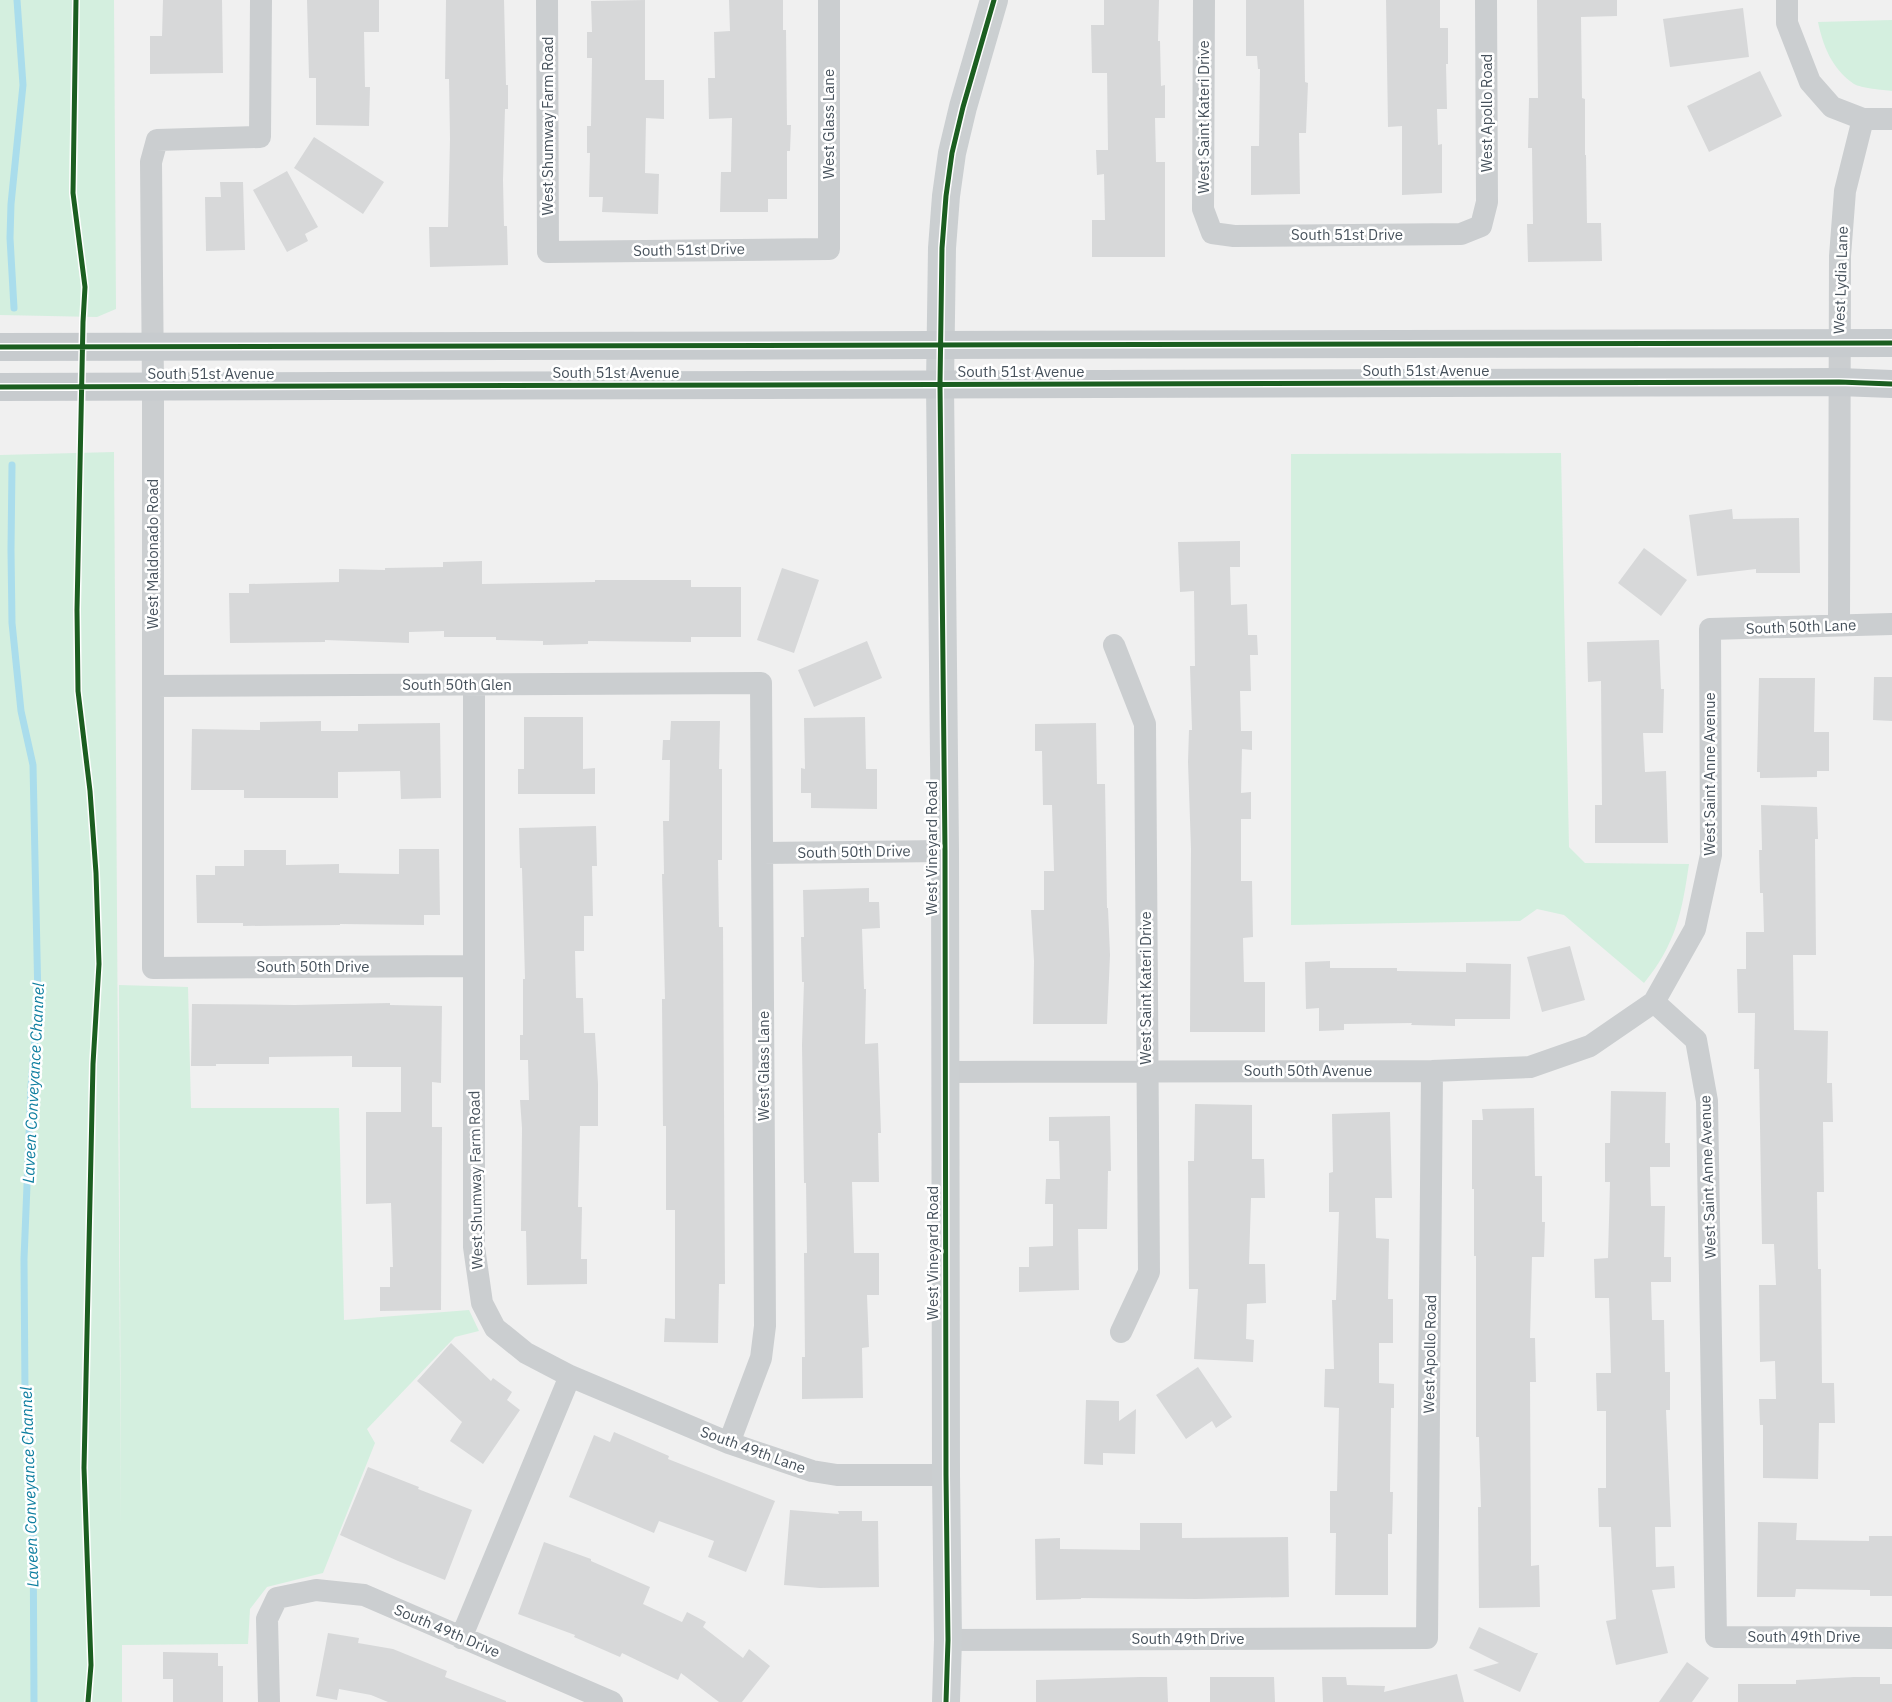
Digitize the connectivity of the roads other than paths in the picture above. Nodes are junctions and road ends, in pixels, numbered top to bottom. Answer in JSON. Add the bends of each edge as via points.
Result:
{"nodes":[{"id":1,"x":261,"y":0,"type":"edge"},
{"id":2,"x":547,"y":0,"type":"edge"},
{"id":3,"x":829,"y":0,"type":"edge"},
{"id":4,"x":994,"y":0,"type":"edge"},
{"id":5,"x":1204,"y":0,"type":"edge"},
{"id":6,"x":1486,"y":0,"type":"edge"},
{"id":7,"x":1787,"y":0,"type":"edge"},
{"id":8,"x":1864,"y":119,"type":"junction"},
{"id":9,"x":1892,"y":119,"type":"edge"},
{"id":10,"x":1481,"y":226,"type":"joint"},
{"id":11,"x":1212,"y":233,"type":"joint"},
{"id":12,"x":829,"y":248,"type":"joint"},
{"id":13,"x":548,"y":252,"type":"joint"},
{"id":14,"x":1839,"y":343,"type":"junction"},
{"id":15,"x":1892,"y":343,"type":"edge"},
{"id":16,"x":940,"y":344,"type":"junction"},
{"id":17,"x":0,"y":346,"type":"edge"},
{"id":18,"x":153,"y":347,"type":"junction"},
{"id":19,"x":1839,"y":382,"type":"junction"},
{"id":20,"x":940,"y":384,"type":"junction"},
{"id":21,"x":1892,"y":384,"type":"edge"},
{"id":22,"x":0,"y":387,"type":"edge"},
{"id":23,"x":153,"y":387,"type":"junction"},
{"id":24,"x":1892,"y":624,"type":"edge"},
{"id":25,"x":1839,"y":626,"type":"junction"},
{"id":26,"x":1710,"y":629,"type":"joint"},
{"id":27,"x":1114,"y":645,"type":"dead end"},
{"id":28,"x":761,"y":683,"type":"joint"},
{"id":29,"x":474,"y":685,"type":"junction"},
{"id":30,"x":152,"y":686,"type":"junction"},
{"id":31,"x":945,"y":851,"type":"junction"},
{"id":32,"x":763,"y":853,"type":"junction"},
{"id":33,"x":473,"y":966,"type":"junction"},
{"id":34,"x":152,"y":968,"type":"joint"},
{"id":35,"x":1654,"y":1002,"type":"junction"},
{"id":36,"x":1147,"y":1070,"type":"junction"},
{"id":37,"x":1432,"y":1071,"type":"junction"},
{"id":38,"x":945,"y":1072,"type":"junction"},
{"id":39,"x":1121,"y":1332,"type":"dead end"},
{"id":40,"x":570,"y":1376,"type":"junction"},
{"id":41,"x":729,"y":1443,"type":"junction"},
{"id":42,"x":946,"y":1475,"type":"junction"},
{"id":43,"x":1716,"y":1637,"type":"joint"},
{"id":44,"x":461,"y":1638,"type":"junction"},
{"id":45,"x":1427,"y":1638,"type":"joint"},
{"id":46,"x":1892,"y":1638,"type":"edge"},
{"id":47,"x":948,"y":1640,"type":"junction"},
{"id":48,"x":269,"y":1702,"type":"edge"},
{"id":49,"x":612,"y":1702,"type":"edge"},
{"id":50,"x":946,"y":1702,"type":"edge"}],
"edges":[{"from":1,"to":18,"type":"street","name":"West Maldonado Road","via":[[260,138],[158,140],[151,162]]},
{"from":2,"to":13,"type":"street","name":"West Shumway Farm Road"},
{"from":3,"to":12,"type":"street","name":"West Glass Lane"},
{"from":4,"to":16,"type":"street","name":"West Vineyard Road","via":[[952,153],[943,239]]},
{"from":5,"to":11,"type":"street","name":"West Saint Kateri Drive","via":[[1203,209]]},
{"from":6,"to":10,"type":"street","name":"West Apollo Road","via":[[1487,202]]},
{"from":7,"to":8,"type":"street","via":[[1787,23],[1810,82],[1832,106]]},
{"from":8,"to":9,"type":"street"},
{"from":8,"to":14,"type":"street","name":"West Lydia Lane","via":[[1845,191]]},
{"from":10,"to":11,"type":"street","name":"South 51st Drive","via":[[1461,234],[1234,236]]},
{"from":12,"to":13,"type":"street","name":"South 51st Drive"},
{"from":14,"to":15,"type":"main road","name":"South 51st Avenue"},
{"from":14,"to":16,"type":"main road","name":"South 51st Avenue"},
{"from":14,"to":19,"type":"street","name":"West Lydia Lane"},
{"from":16,"to":18,"type":"main road","name":"South 51st Avenue"},
{"from":16,"to":20,"type":"street","name":"West Vineyard Road"},
{"from":17,"to":18,"type":"main road","name":"South 51st Avenue"},
{"from":18,"to":23,"type":"street","name":"West Maldonado Road"},
{"from":19,"to":20,"type":"main road","name":"South 51st Avenue"},
{"from":19,"to":21,"type":"main road","name":"South 51st Avenue"},
{"from":19,"to":25,"type":"street","name":"West Lydia Lane"},
{"from":20,"to":23,"type":"main road","name":"South 51st Avenue"},
{"from":20,"to":31,"type":"street","name":"West Vineyard Road"},
{"from":22,"to":23,"type":"main road","name":"South 51st Avenue"},
{"from":23,"to":30,"type":"street","name":"West Maldonado Road"},
{"from":24,"to":25,"type":"street","name":"South 50th Lane"},
{"from":25,"to":26,"type":"street","name":"South 50th Lane"},
{"from":26,"to":35,"type":"street","name":"West Saint Anne Avenue","via":[[1711,855],[1695,929]]},
{"from":27,"to":36,"type":"street","name":"West Saint Kateri Drive","via":[[1145,724]]},
{"from":28,"to":29,"type":"street","name":"South 50th Glen"},
{"from":28,"to":32,"type":"street","name":"West Glass Lane"},
{"from":29,"to":30,"type":"street","name":"South 50th Glen"},
{"from":29,"to":33,"type":"street","name":"West Shumway Farm Road"},
{"from":30,"to":34,"type":"street","name":"West Maldonado Road"},
{"from":31,"to":32,"type":"street","name":"South 50th Drive"},
{"from":31,"to":38,"type":"street","name":"West Vineyard Road"},
{"from":32,"to":41,"type":"street","name":"West Glass Lane","via":[[765,1326],[761,1358]]},
{"from":33,"to":34,"type":"street","name":"South 50th Drive"},
{"from":33,"to":40,"type":"street","name":"West Shumway Farm Road","via":[[474,1247],[482,1303],[495,1328],[526,1353]]},
{"from":35,"to":37,"type":"street","name":"South 50th Avenue","via":[[1590,1046],[1530,1067]]},
{"from":35,"to":43,"type":"street","name":"West Saint Anne Avenue","via":[[1696,1040],[1708,1101]]},
{"from":36,"to":37,"type":"street","name":"South 50th Avenue"},
{"from":36,"to":38,"type":"street","name":"South 50th Avenue"},
{"from":36,"to":39,"type":"street","name":"West Saint Kateri Drive","via":[[1149,1272]]},
{"from":37,"to":45,"type":"street","name":"West Apollo Road"},
{"from":38,"to":42,"type":"street","name":"West Vineyard Road"},
{"from":40,"to":41,"type":"street","name":"South 49th Lane"},
{"from":40,"to":44,"type":"street"},
{"from":41,"to":42,"type":"street","name":"South 49th Lane","via":[[812,1471],[837,1475]]},
{"from":42,"to":47,"type":"street","name":"West Vineyard Road"},
{"from":43,"to":46,"type":"street","name":"South 49th Drive"},
{"from":44,"to":48,"type":"street","name":"South 49th Drive","via":[[364,1595],[316,1590],[277,1598],[267,1619]]},
{"from":44,"to":49,"type":"street","name":"South 49th Drive"},
{"from":45,"to":47,"type":"street","name":"South 49th Drive"},
{"from":47,"to":50,"type":"street","name":"West Vineyard Road"}]}
